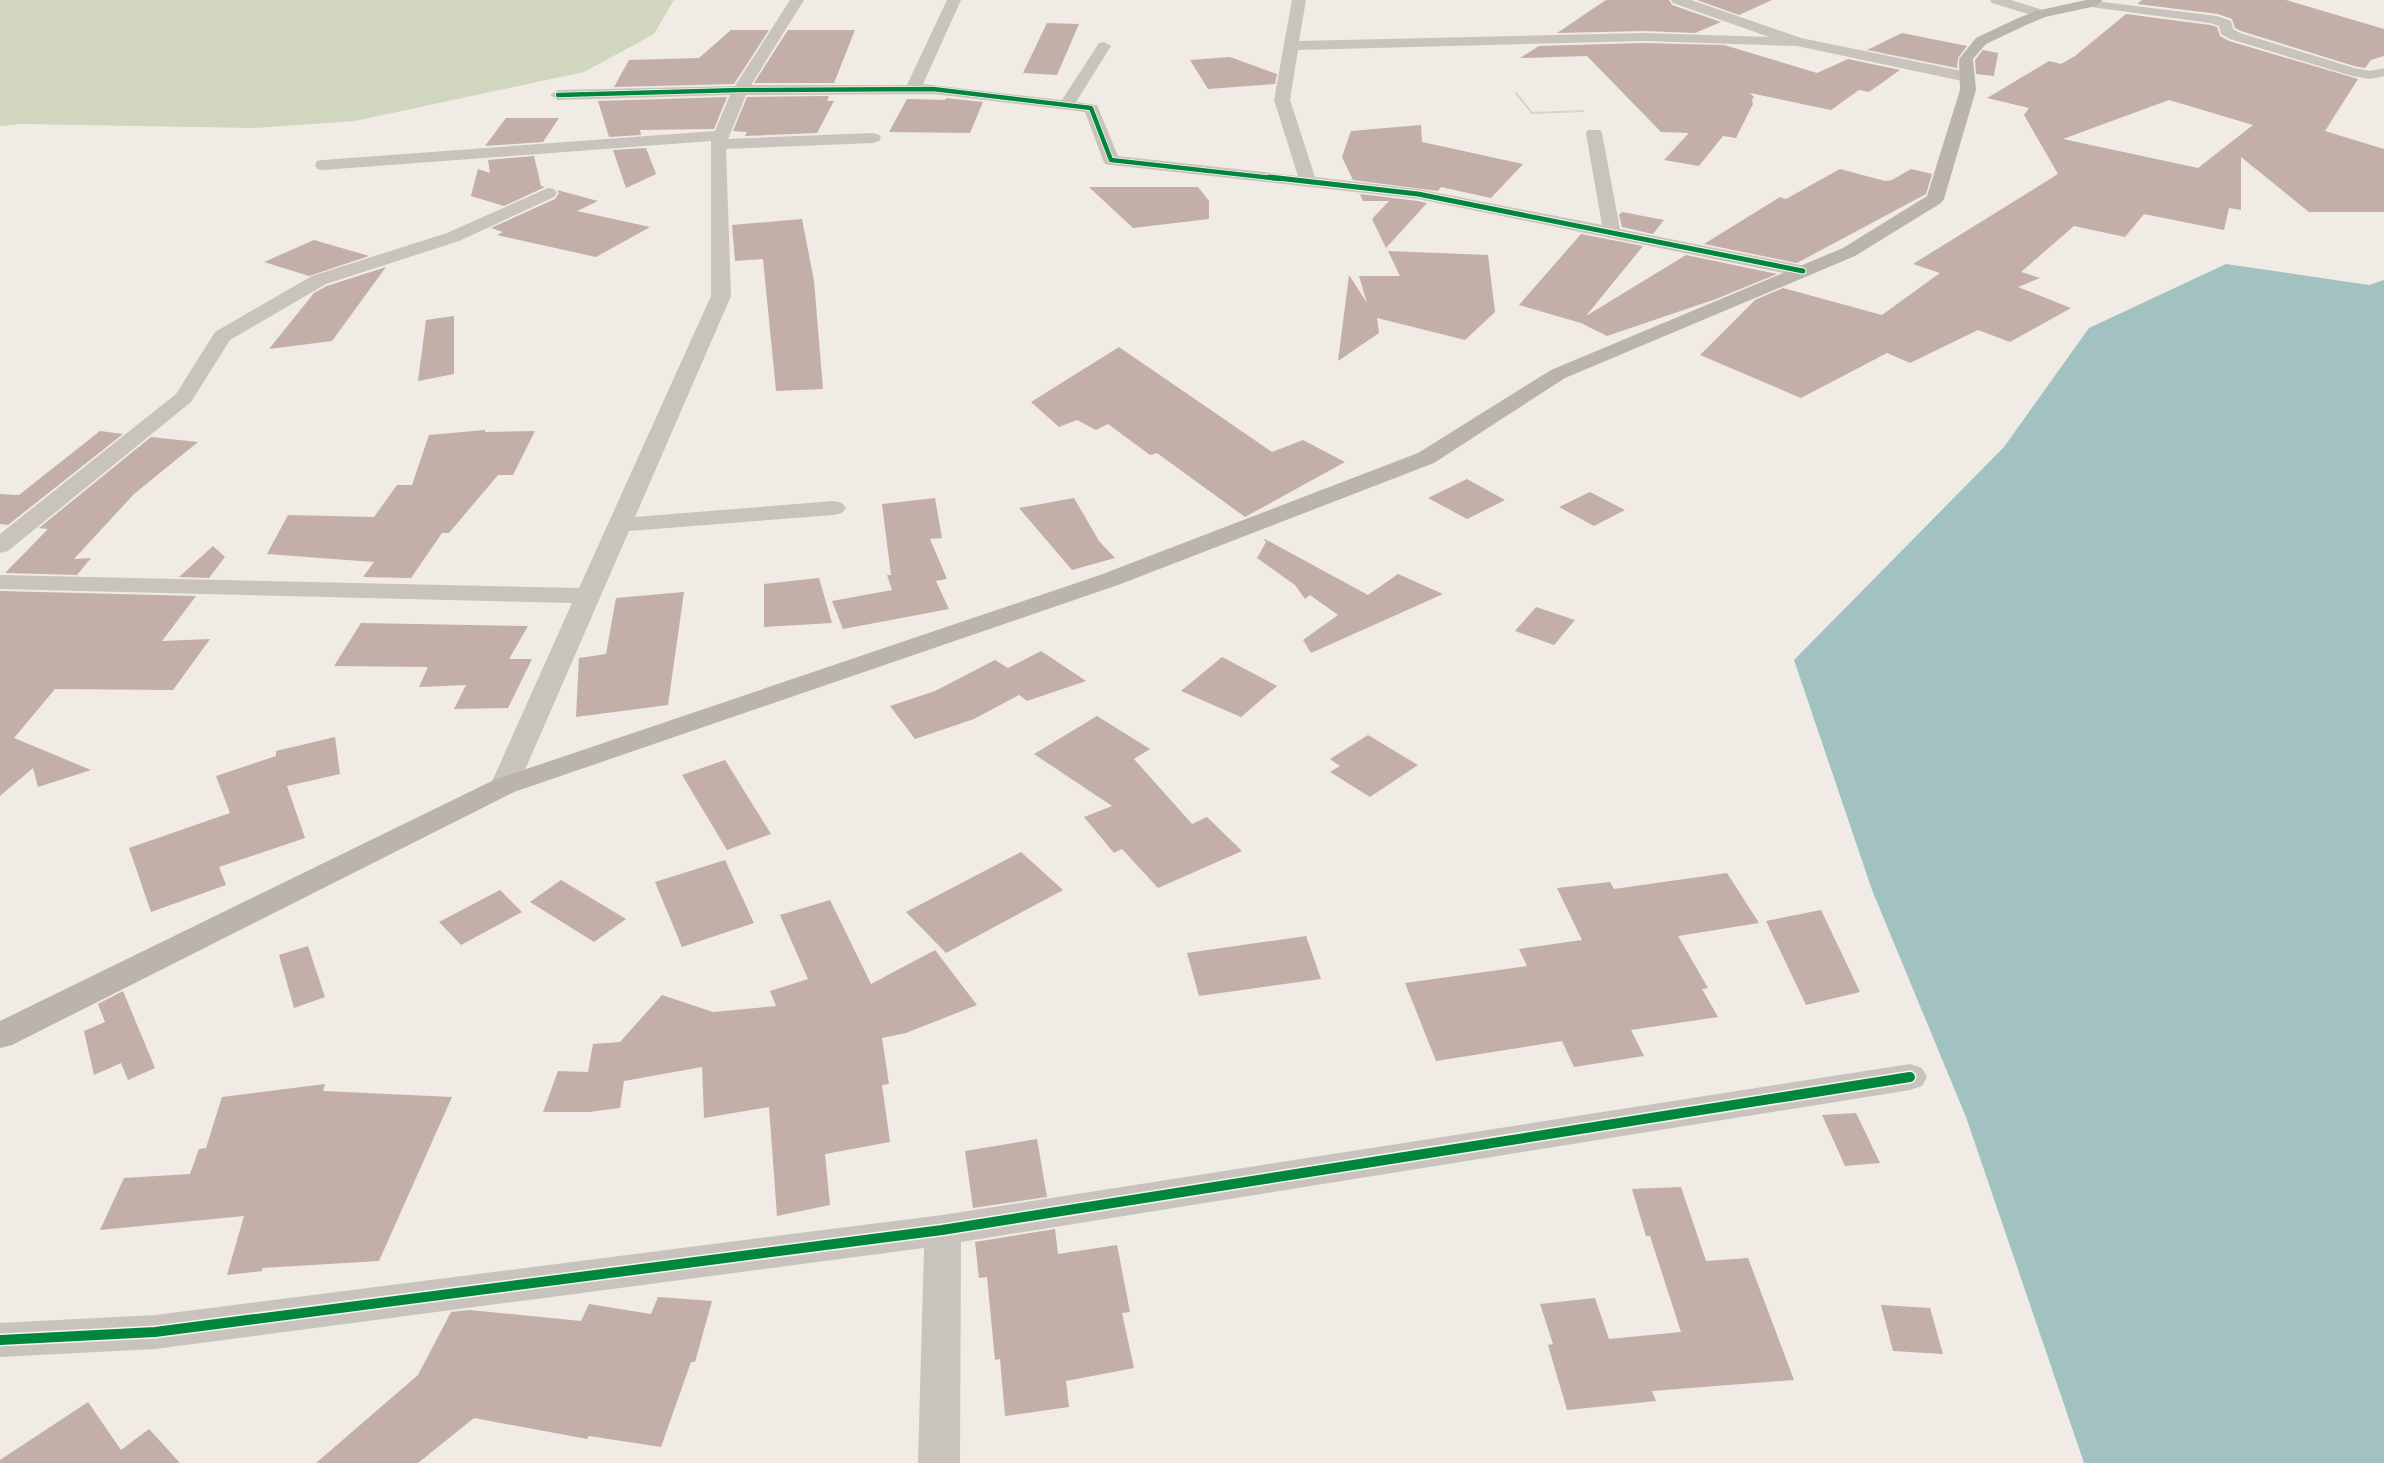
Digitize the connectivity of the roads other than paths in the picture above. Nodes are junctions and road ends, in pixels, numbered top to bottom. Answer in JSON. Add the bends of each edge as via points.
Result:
{"nodes":[{"id":1,"x":797,"y":0,"type":"edge"},
{"id":2,"x":954,"y":0,"type":"edge"},
{"id":3,"x":1299,"y":0,"type":"edge"},
{"id":4,"x":1678,"y":0,"type":"edge"},
{"id":5,"x":1997,"y":0,"type":"edge"},
{"id":6,"x":2093,"y":2,"type":"edge"},
{"id":7,"x":2041,"y":14,"type":"junction"},
{"id":8,"x":1797,"y":42,"type":"junction"},
{"id":9,"x":1104,"y":46,"type":"dead end"},
{"id":10,"x":1291,"y":46,"type":"junction"},
{"id":11,"x":2384,"y":72,"type":"edge"},
{"id":12,"x":1968,"y":76,"type":"junction"},
{"id":13,"x":913,"y":89,"type":"junction"},
{"id":14,"x":740,"y":90,"type":"junction"},
{"id":15,"x":558,"y":95,"type":"dead end"},
{"id":16,"x":1066,"y":105,"type":"junction"},
{"id":17,"x":1594,"y":133,"type":"road end"},
{"id":18,"x":874,"y":138,"type":"dead end"},
{"id":19,"x":720,"y":140,"type":"junction"},
{"id":20,"x":323,"y":165,"type":"dead end"},
{"id":21,"x":1308,"y":182,"type":"junction"},
{"id":22,"x":548,"y":193,"type":"dead end"},
{"id":23,"x":1612,"y":234,"type":"junction"},
{"id":24,"x":1803,"y":271,"type":"junction"},
{"id":25,"x":834,"y":508,"type":"dead end"},
{"id":26,"x":619,"y":525,"type":"junction"},
{"id":27,"x":0,"y":546,"type":"edge"},
{"id":28,"x":0,"y":582,"type":"edge"},
{"id":29,"x":587,"y":596,"type":"junction"},
{"id":30,"x":504,"y":786,"type":"junction"},
{"id":31,"x":0,"y":1036,"type":"edge"},
{"id":32,"x":1910,"y":1077,"type":"dead end"},
{"id":33,"x":942,"y":1230,"type":"junction"},
{"id":34,"x":0,"y":1340,"type":"edge"},
{"id":35,"x":940,"y":1463,"type":"edge"}],
"edges":[{"from":1,"to":14,"type":"street"},
{"from":2,"to":13,"type":"street"},
{"from":3,"to":10,"type":"street"},
{"from":4,"to":8,"type":"street"},
{"from":5,"to":7,"type":"street"},
{"from":6,"to":7,"type":"main road"},
{"from":6,"to":11,"type":"street","via":[[2212,19],[2226,24],[2226,31],[2235,36],[2352,72],[2370,75]]},
{"from":7,"to":12,"type":"main road","via":[[1981,41],[1966,59]]},
{"from":8,"to":10,"type":"street","via":[[1644,37]]},
{"from":8,"to":12,"type":"street"},
{"from":9,"to":16,"type":"street"},
{"from":10,"to":21,"type":"street","via":[[1282,100]]},
{"from":12,"to":24,"type":"main road","via":[[1968,90],[1935,199],[1849,252]]},
{"from":13,"to":14,"type":"street"},
{"from":13,"to":16,"type":"street"},
{"from":14,"to":15,"type":"street"},
{"from":14,"to":19,"type":"street"},
{"from":16,"to":21,"type":"street","via":[[1091,108],[1111,160]]},
{"from":17,"to":23,"type":"street"},
{"from":18,"to":19,"type":"street"},
{"from":19,"to":20,"type":"street"},
{"from":19,"to":26,"type":"street","via":[[721,296]]},
{"from":21,"to":23,"type":"street","via":[[1418,194]]},
{"from":22,"to":27,"type":"street","via":[[453,237],[319,280],[222,336],[184,398]]},
{"from":23,"to":24,"type":"street"},
{"from":24,"to":30,"type":"main road","via":[[1558,374],[1426,458],[1109,580]]},
{"from":25,"to":26,"type":"street"},
{"from":26,"to":29,"type":"street"},
{"from":28,"to":29,"type":"street"},
{"from":29,"to":30,"type":"street"},
{"from":30,"to":31,"type":"main road"},
{"from":32,"to":33,"type":"street"},
{"from":33,"to":34,"type":"street","via":[[155,1332]]},
{"from":33,"to":35,"type":"street"}]}
